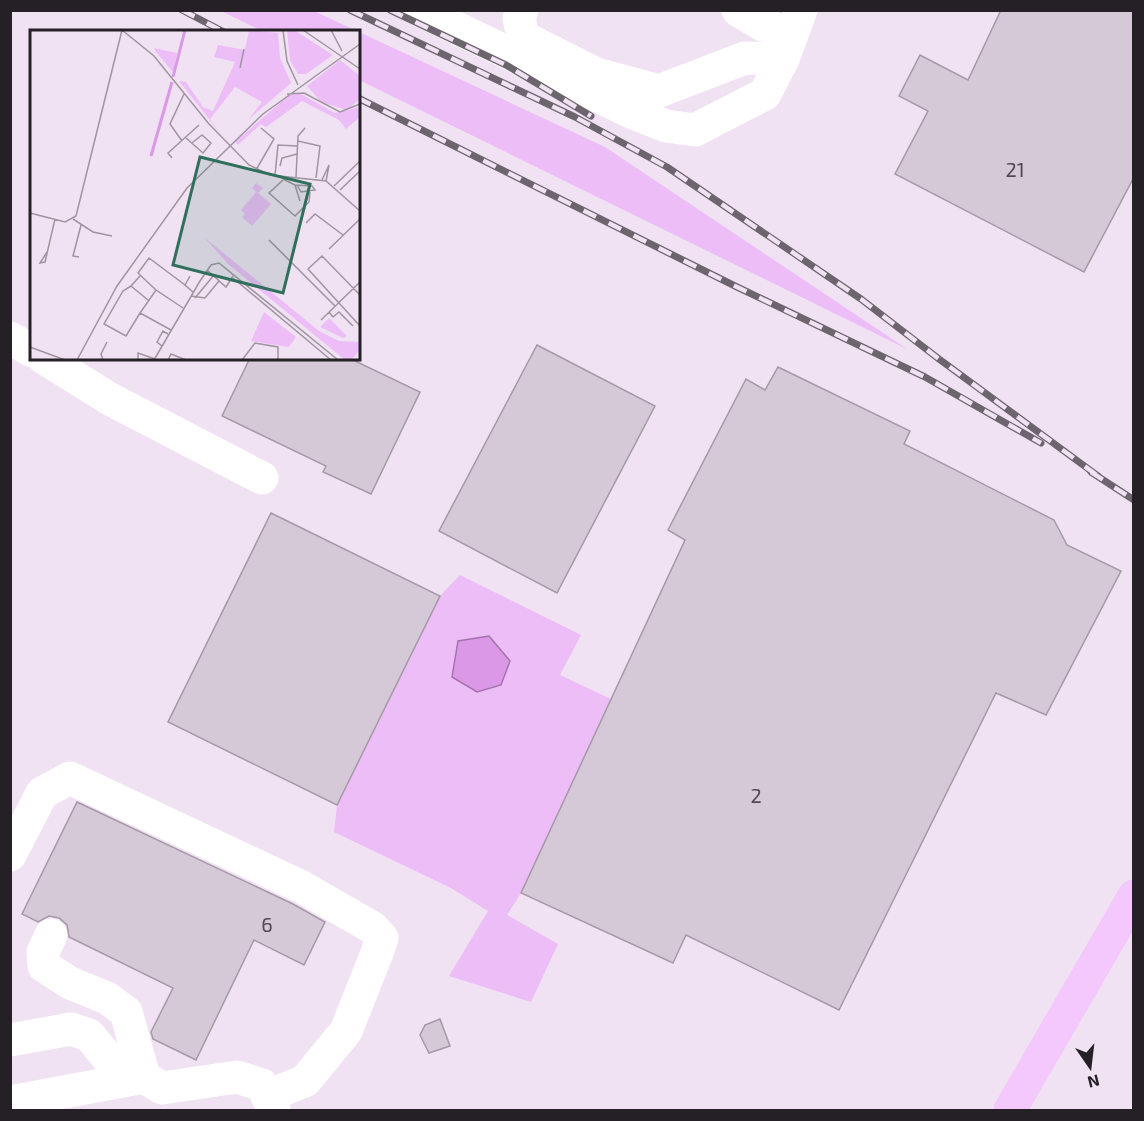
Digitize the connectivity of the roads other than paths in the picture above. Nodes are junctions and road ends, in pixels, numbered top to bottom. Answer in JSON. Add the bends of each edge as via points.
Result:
{"nodes":[{"id":1,"x":418,"y":10,"type":"edge"},
{"id":2,"x":738,"y":10,"type":"edge"},
{"id":3,"x":515,"y":13,"type":"edge"},
{"id":4,"x":792,"y":35,"type":"edge"},
{"id":5,"x":10,"y":338,"type":"edge"},
{"id":6,"x":30,"y":350,"type":"edge"},
{"id":7,"x":47,"y":360,"type":"edge"},
{"id":8,"x":262,"y":478,"type":"dead end"},
{"id":9,"x":10,"y":855,"type":"edge"},
{"id":10,"x":1134,"y":896,"type":"edge"},
{"id":11,"x":51,"y":935,"type":"dead end"},
{"id":12,"x":10,"y":1040,"type":"edge"},
{"id":13,"x":135,"y":1078,"type":"junction"},
{"id":14,"x":10,"y":1102,"type":"edge"},
{"id":15,"x":270,"y":1103,"type":"edge"},
{"id":16,"x":1010,"y":1110,"type":"edge"}],
"edges":[{"from":1,"to":4,"type":"lane","via":[[633,113],[666,126],[695,130],[765,94]]},
{"from":2,"to":4,"type":"lane","via":[[763,25]]},
{"from":3,"to":4,"type":"lane","via":[[523,37],[597,74],[659,91]]},
{"from":5,"to":6,"type":"lane"},
{"from":7,"to":8,"type":"lane","via":[[110,399]]},
{"from":9,"to":15,"type":"lane","via":[[42,793],[70,778],[302,887],[373,928],[381,938],[378,953],[346,1031],[305,1081]]},
{"from":10,"to":16,"type":"main road"},
{"from":11,"to":13,"type":"lane","via":[[43,952],[44,966],[126,1012]]},
{"from":12,"to":13,"type":"lane","via":[[72,1029],[89,1035]]},
{"from":13,"to":14,"type":"lane"},
{"from":13,"to":15,"type":"lane","via":[[162,1088],[237,1077],[262,1085]]}]}
